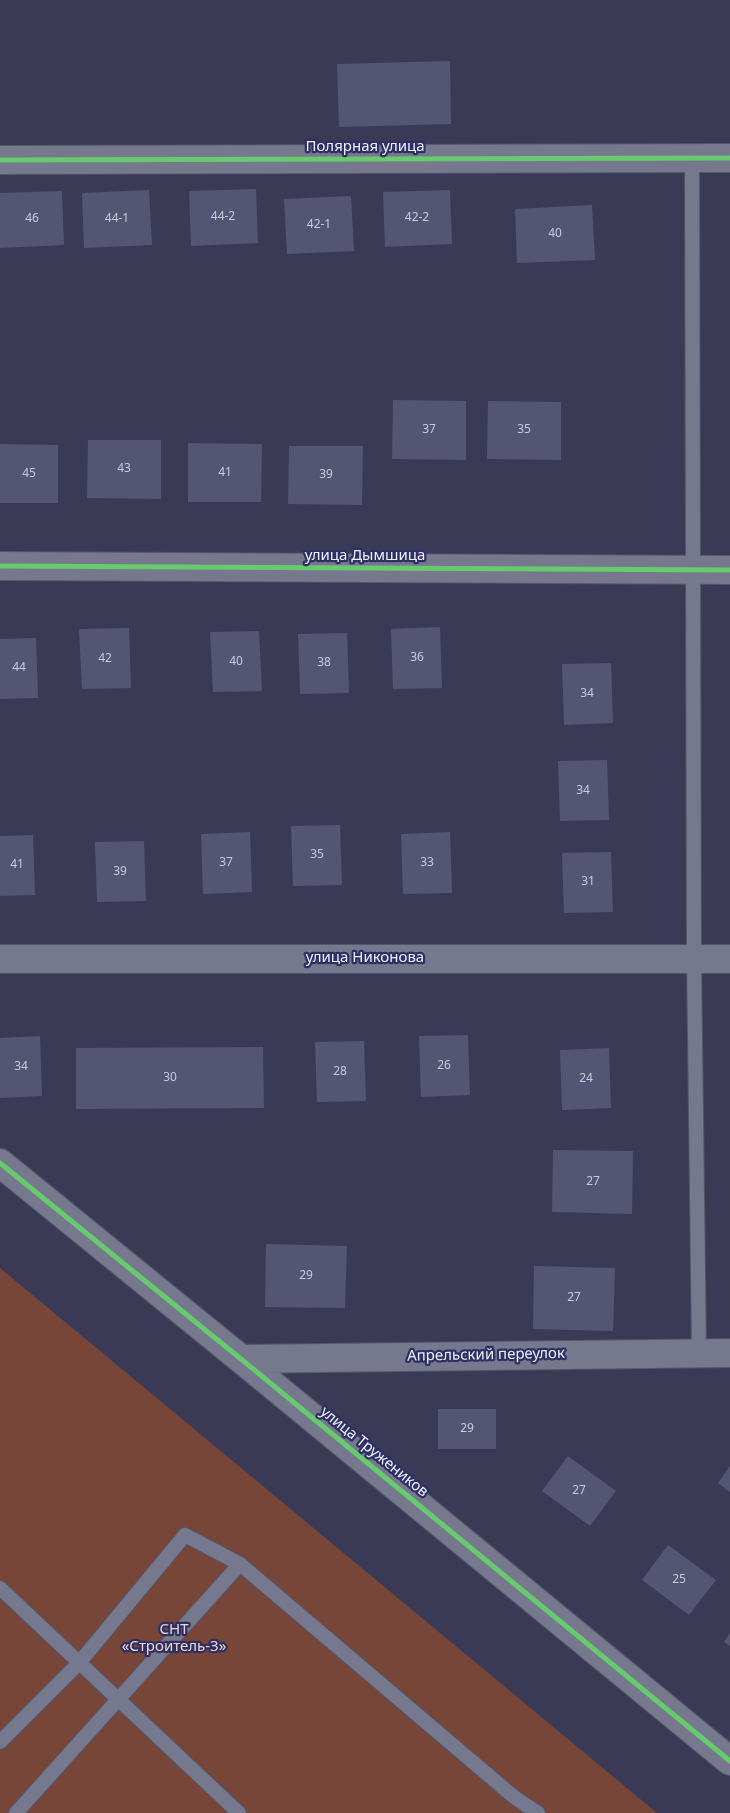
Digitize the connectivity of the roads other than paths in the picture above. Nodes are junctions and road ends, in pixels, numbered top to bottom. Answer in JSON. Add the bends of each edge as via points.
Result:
{"nodes":[{"id":1,"x":692,"y":158,"type":"junction"},
{"id":2,"x":730,"y":158,"type":"edge"},
{"id":3,"x":0,"y":160,"type":"edge"},
{"id":4,"x":0,"y":566,"type":"edge"},
{"id":5,"x":730,"y":570,"type":"edge"},
{"id":6,"x":692,"y":571,"type":"junction"},
{"id":7,"x":694,"y":958,"type":"junction"},
{"id":8,"x":730,"y":958,"type":"edge"},
{"id":9,"x":0,"y":959,"type":"edge"},
{"id":10,"x":0,"y":1163,"type":"edge"},
{"id":11,"x":700,"y":1352,"type":"junction"},
{"id":12,"x":730,"y":1352,"type":"edge"},
{"id":13,"x":241,"y":1359,"type":"junction"},
{"id":14,"x":240,"y":1564,"type":"junction"},
{"id":15,"x":0,"y":1588,"type":"edge"},
{"id":16,"x":79,"y":1663,"type":"junction"},
{"id":17,"x":118,"y":1700,"type":"junction"},
{"id":18,"x":0,"y":1742,"type":"edge"},
{"id":19,"x":730,"y":1761,"type":"edge"},
{"id":20,"x":16,"y":1813,"type":"edge"},
{"id":21,"x":239,"y":1813,"type":"edge"},
{"id":22,"x":538,"y":1813,"type":"edge"}],
"edges":[{"from":1,"to":2,"type":"street","name":"Полярная улица"},
{"from":1,"to":3,"type":"street","name":"Полярная улица"},
{"from":1,"to":6,"type":"lane"},
{"from":4,"to":6,"type":"street","name":"улица Дымшица"},
{"from":5,"to":6,"type":"street","name":"улица Дымшица"},
{"from":6,"to":7,"type":"lane"},
{"from":7,"to":8,"type":"street","name":"улица Никонова"},
{"from":7,"to":9,"type":"street","name":"улица Никонова"},
{"from":7,"to":11,"type":"lane"},
{"from":10,"to":13,"type":"street","name":"улица Тружеников"},
{"from":11,"to":12,"type":"street","name":"Апрельский переулок"},
{"from":11,"to":13,"type":"street","name":"Апрельский переулок"},
{"from":13,"to":19,"type":"street","name":"улица Тружеников"},
{"from":14,"to":16,"type":"lane","via":[[185,1535]]},
{"from":14,"to":17,"type":"lane"},
{"from":14,"to":22,"type":"lane","via":[[514,1797]]},
{"from":15,"to":16,"type":"lane"},
{"from":16,"to":17,"type":"lane"},
{"from":16,"to":18,"type":"lane"},
{"from":17,"to":20,"type":"lane"},
{"from":17,"to":21,"type":"lane"}]}
